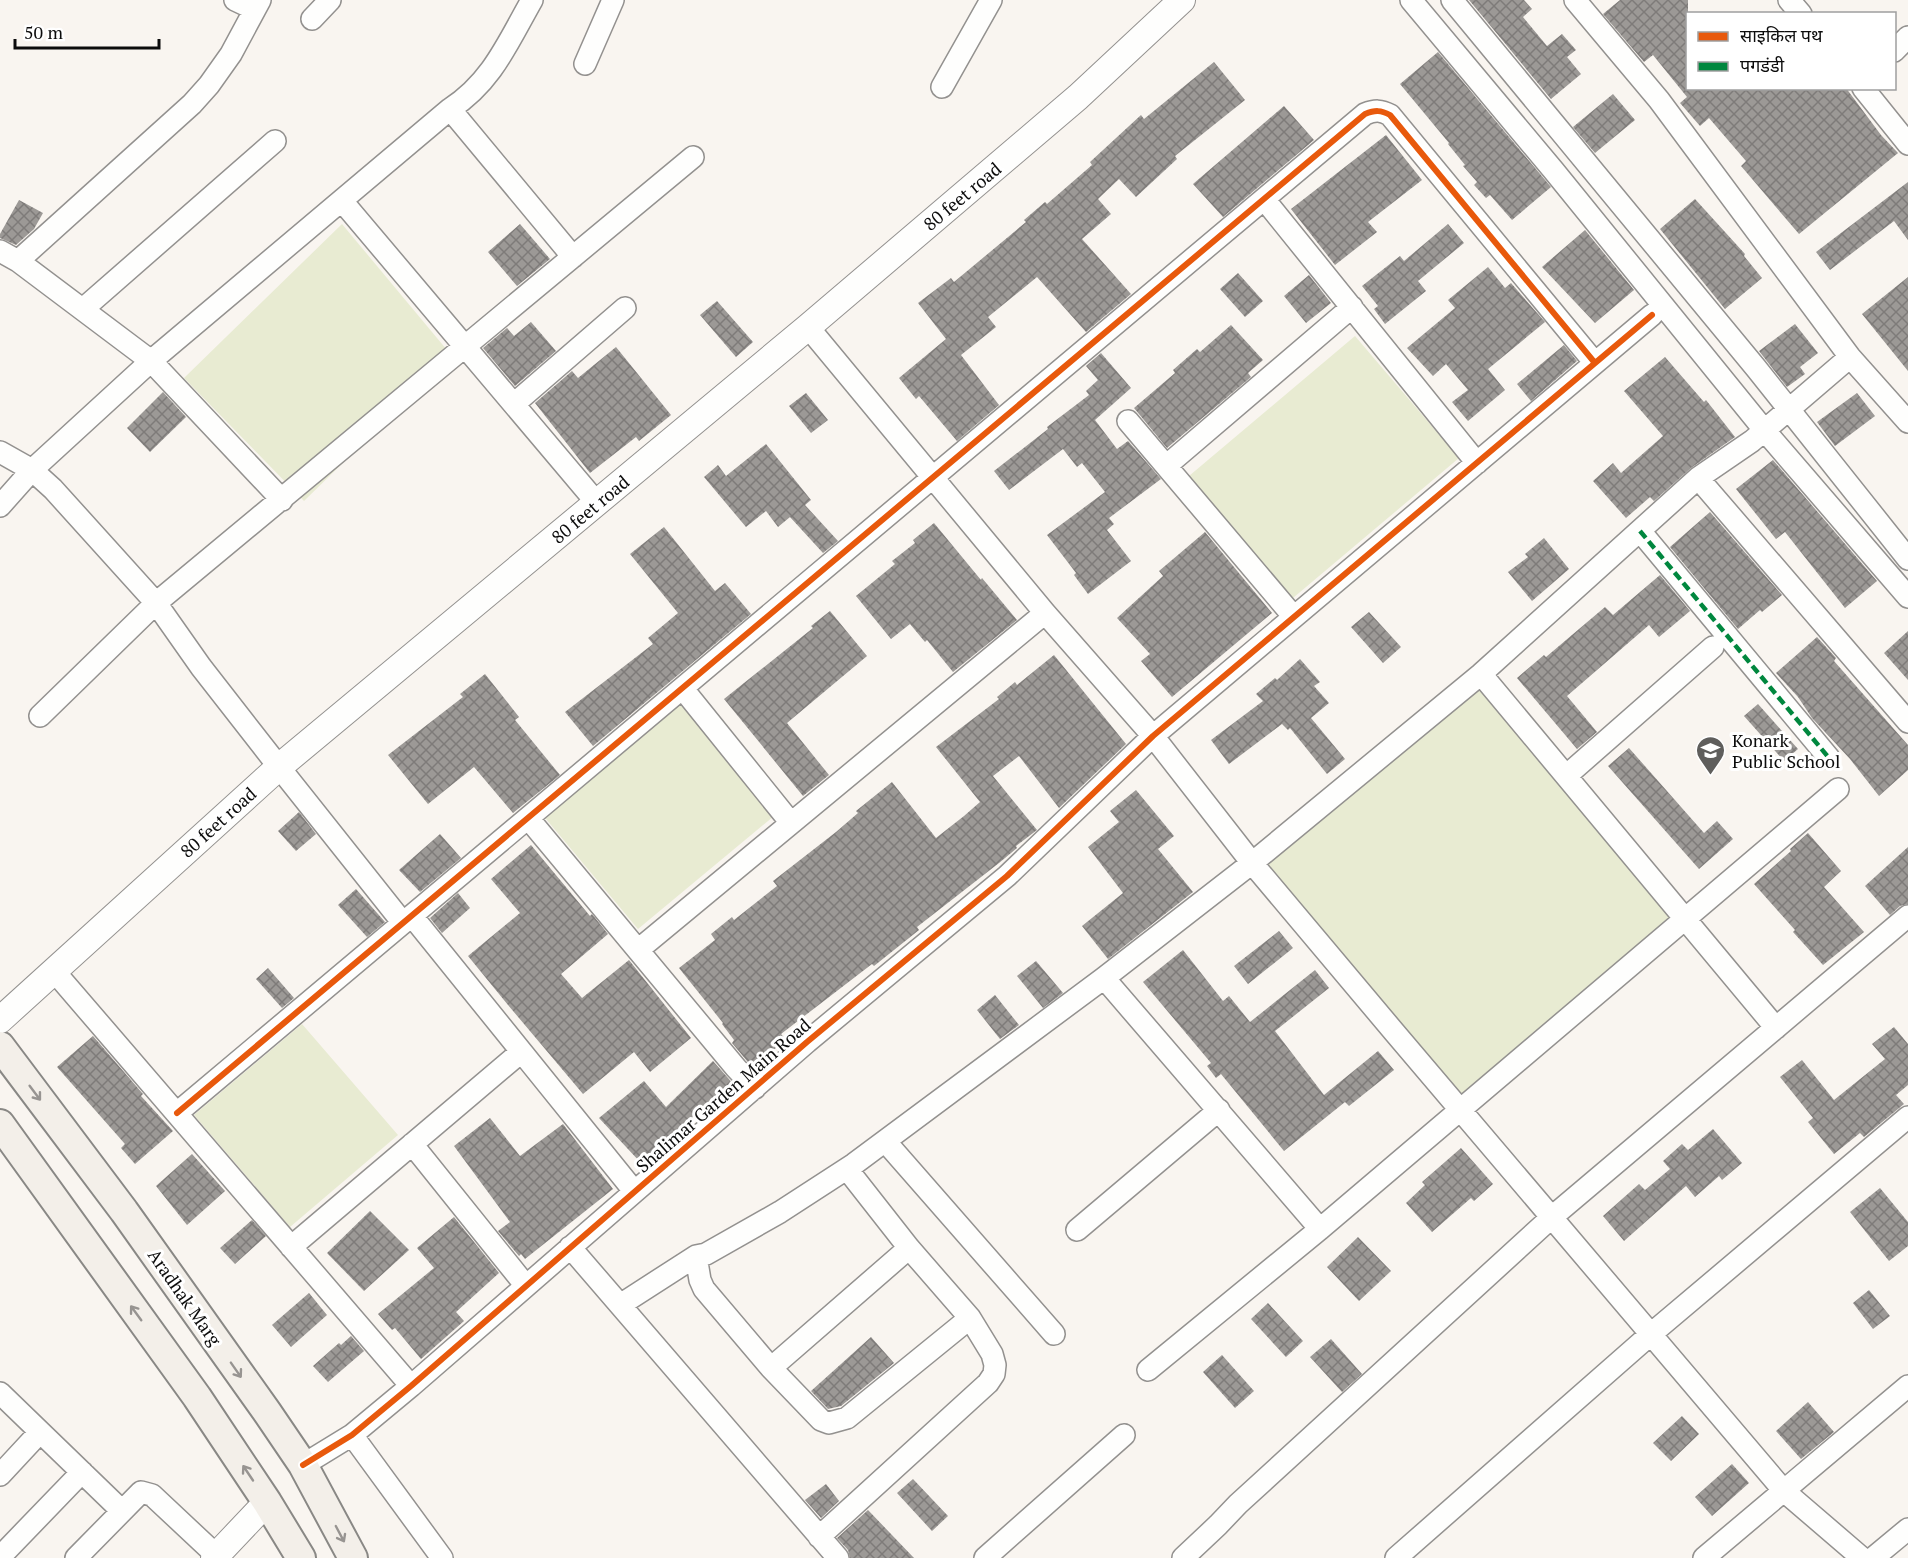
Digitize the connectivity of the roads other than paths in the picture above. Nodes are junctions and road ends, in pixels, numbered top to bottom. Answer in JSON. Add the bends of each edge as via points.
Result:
{"nodes":[{"id":1,"x":235,"y":0,"type":"edge"},
{"id":2,"x":330,"y":0,"type":"edge"},
{"id":3,"x":532,"y":0,"type":"edge"},
{"id":4,"x":613,"y":0,"type":"edge"},
{"id":5,"x":991,"y":0,"type":"edge"},
{"id":6,"x":1411,"y":0,"type":"edge"},
{"id":7,"x":1452,"y":0,"type":"edge"},
{"id":8,"x":1575,"y":0,"type":"edge"},
{"id":9,"x":1789,"y":0,"type":"edge"},
{"id":10,"x":1178,"y":1,"type":"edge"},
{"id":11,"x":257,"y":4,"type":"edge"},
{"id":12,"x":1798,"y":12,"type":"edge"},
{"id":13,"x":312,"y":19,"type":"dead end"},
{"id":14,"x":1908,"y":37,"type":"edge"},
{"id":15,"x":1896,"y":49,"type":"edge"},
{"id":16,"x":585,"y":64,"type":"dead end"},
{"id":17,"x":942,"y":87,"type":"dead end"},
{"id":18,"x":1865,"y":90,"type":"edge"},
{"id":19,"x":450,"y":108,"type":"junction"},
{"id":20,"x":275,"y":141,"type":"dead end"},
{"id":21,"x":1908,"y":144,"type":"edge"},
{"id":22,"x":693,"y":157,"type":"dead end"},
{"id":23,"x":1264,"y":199,"type":"junction"},
{"id":24,"x":342,"y":201,"type":"junction"},
{"id":25,"x":9,"y":256,"type":"edge"},
{"id":26,"x":573,"y":256,"type":"junction"},
{"id":27,"x":1352,"y":307,"type":"junction"},
{"id":28,"x":625,"y":308,"type":"dead end"},
{"id":29,"x":83,"y":309,"type":"junction"},
{"id":30,"x":1652,"y":315,"type":"dead end"},
{"id":31,"x":808,"y":327,"type":"junction"},
{"id":32,"x":465,"y":347,"type":"junction"},
{"id":33,"x":1850,"y":357,"type":"junction"},
{"id":34,"x":151,"y":360,"type":"junction"},
{"id":35,"x":1595,"y":363,"type":"junction"},
{"id":36,"x":514,"y":404,"type":"junction"},
{"id":37,"x":1788,"y":412,"type":"junction"},
{"id":38,"x":1128,"y":421,"type":"dead end"},
{"id":39,"x":1908,"y":422,"type":"edge"},
{"id":40,"x":1767,"y":429,"type":"junction"},
{"id":41,"x":0,"y":452,"type":"edge"},
{"id":42,"x":1477,"y":463,"type":"junction"},
{"id":43,"x":1166,"y":466,"type":"junction"},
{"id":44,"x":32,"y":470,"type":"junction"},
{"id":45,"x":933,"y":478,"type":"junction"},
{"id":46,"x":1698,"y":478,"type":"junction"},
{"id":47,"x":282,"y":500,"type":"junction"},
{"id":48,"x":597,"y":503,"type":"junction"},
{"id":49,"x":0,"y":506,"type":"edge"},
{"id":50,"x":1640,"y":531,"type":"junction"},
{"id":51,"x":1908,"y":559,"type":"edge"},
{"id":52,"x":1908,"y":597,"type":"edge"},
{"id":53,"x":156,"y":603,"type":"junction"},
{"id":54,"x":1045,"y":613,"type":"junction"},
{"id":55,"x":1294,"y":617,"type":"junction"},
{"id":56,"x":1713,"y":647,"type":"dead end"},
{"id":57,"x":1481,"y":674,"type":"junction"},
{"id":58,"x":683,"y":689,"type":"junction"},
{"id":59,"x":39,"y":716,"type":"dead end"},
{"id":60,"x":1908,"y":722,"type":"edge"},
{"id":61,"x":1153,"y":736,"type":"junction"},
{"id":62,"x":1829,"y":758,"type":"dead end"},
{"id":63,"x":279,"y":767,"type":"junction"},
{"id":64,"x":1566,"y":776,"type":"junction"},
{"id":65,"x":1838,"y":789,"type":"dead end"},
{"id":66,"x":528,"y":818,"type":"junction"},
{"id":67,"x":791,"y":823,"type":"junction"},
{"id":68,"x":1252,"y":863,"type":"junction"},
{"id":69,"x":1908,"y":916,"type":"edge"},
{"id":70,"x":1685,"y":919,"type":"junction"},
{"id":71,"x":407,"y":920,"type":"junction"},
{"id":72,"x":638,"y":950,"type":"junction"},
{"id":73,"x":54,"y":971,"type":"junction"},
{"id":74,"x":1104,"y":978,"type":"junction"},
{"id":75,"x":0,"y":1020,"type":"edge"},
{"id":76,"x":1776,"y":1028,"type":"junction"},
{"id":77,"x":0,"y":1046,"type":"edge"},
{"id":78,"x":521,"y":1052,"type":"junction"},
{"id":79,"x":755,"y":1088,"type":"junction"},
{"id":80,"x":1219,"y":1110,"type":"junction"},
{"id":81,"x":1460,"y":1110,"type":"junction"},
{"id":82,"x":177,"y":1113,"type":"junction"},
{"id":83,"x":1908,"y":1117,"type":"edge"},
{"id":84,"x":0,"y":1124,"type":"edge"},
{"id":85,"x":885,"y":1141,"type":"junction"},
{"id":86,"x":412,"y":1144,"type":"junction"},
{"id":87,"x":847,"y":1169,"type":"junction"},
{"id":88,"x":634,"y":1191,"type":"junction"},
{"id":89,"x":1552,"y":1217,"type":"junction"},
{"id":90,"x":1320,"y":1229,"type":"junction"},
{"id":91,"x":1077,"y":1230,"type":"dead end"},
{"id":92,"x":291,"y":1247,"type":"junction"},
{"id":93,"x":570,"y":1247,"type":"junction"},
{"id":94,"x":909,"y":1248,"type":"junction"},
{"id":95,"x":696,"y":1256,"type":"junction"},
{"id":96,"x":526,"y":1286,"type":"junction"},
{"id":97,"x":620,"y":1305,"type":"junction"},
{"id":98,"x":970,"y":1318,"type":"junction"},
{"id":99,"x":1054,"y":1334,"type":"dead end"},
{"id":100,"x":1651,"y":1334,"type":"junction"},
{"id":101,"x":771,"y":1368,"type":"junction"},
{"id":102,"x":1148,"y":1370,"type":"dead end"},
{"id":103,"x":411,"y":1386,"type":"junction"},
{"id":104,"x":1908,"y":1386,"type":"edge"},
{"id":105,"x":1,"y":1395,"type":"edge"},
{"id":106,"x":40,"y":1432,"type":"junction"},
{"id":107,"x":352,"y":1435,"type":"junction"},
{"id":108,"x":1125,"y":1435,"type":"dead end"},
{"id":109,"x":303,"y":1465,"type":"junction"},
{"id":110,"x":82,"y":1472,"type":"junction"},
{"id":111,"x":0,"y":1475,"type":"edge"},
{"id":112,"x":1784,"y":1491,"type":"junction"},
{"id":113,"x":267,"y":1502,"type":"junction"},
{"id":114,"x":122,"y":1510,"type":"junction"},
{"id":115,"x":1908,"y":1529,"type":"edge"},
{"id":116,"x":819,"y":1536,"type":"junction"},
{"id":117,"x":0,"y":1557,"type":"edge"},
{"id":118,"x":215,"y":1557,"type":"edge"},
{"id":119,"x":76,"y":1558,"type":"edge"},
{"id":120,"x":301,"y":1558,"type":"edge"},
{"id":121,"x":353,"y":1558,"type":"edge"},
{"id":122,"x":442,"y":1558,"type":"edge"},
{"id":123,"x":838,"y":1558,"type":"edge"},
{"id":124,"x":984,"y":1558,"type":"edge"},
{"id":125,"x":1183,"y":1558,"type":"edge"},
{"id":126,"x":1396,"y":1558,"type":"edge"},
{"id":127,"x":1704,"y":1558,"type":"edge"},
{"id":128,"x":1862,"y":1558,"type":"edge"},
{"id":129,"x":1873,"y":1558,"type":"edge"}],
"edges":[{"from":1,"to":11,"type":"street"},
{"from":2,"to":13,"type":"street"},
{"from":3,"to":19,"type":"street","via":[[488,75]]},
{"from":4,"to":16,"type":"street"},
{"from":5,"to":17,"type":"street"},
{"from":6,"to":40,"type":"street"},
{"from":7,"to":37,"type":"street"},
{"from":8,"to":33,"type":"street","via":[[1659,100]]},
{"from":9,"to":12,"type":"street"},
{"from":10,"to":31,"type":"street","name":"80 feet road","via":[[1078,97]]},
{"from":11,"to":25,"type":"street","via":[[231,54],[192,104]]},
{"from":14,"to":15,"type":"street"},
{"from":18,"to":21,"type":"street"},
{"from":19,"to":24,"type":"street"},
{"from":19,"to":26,"type":"street"},
{"from":20,"to":29,"type":"street"},
{"from":22,"to":26,"type":"street"},
{"from":23,"to":27,"type":"street"},
{"from":23,"to":35,"type":"street","via":[[1365,114],[1384,111]]},
{"from":23,"to":45,"type":"street"},
{"from":24,"to":32,"type":"street"},
{"from":24,"to":34,"type":"street"},
{"from":25,"to":29,"type":"street"},
{"from":26,"to":32,"type":"street"},
{"from":27,"to":42,"type":"street"},
{"from":27,"to":43,"type":"street"},
{"from":28,"to":36,"type":"street"},
{"from":29,"to":34,"type":"street"},
{"from":30,"to":35,"type":"street","name":"Shalimar Garden Main Road"},
{"from":31,"to":45,"type":"street"},
{"from":31,"to":48,"type":"street","name":"80 feet road"},
{"from":32,"to":36,"type":"street"},
{"from":32,"to":47,"type":"street"},
{"from":33,"to":37,"type":"street"},
{"from":33,"to":39,"type":"street"},
{"from":34,"to":44,"type":"street"},
{"from":34,"to":47,"type":"street"},
{"from":35,"to":42,"type":"street","name":"Shalimar Garden Main Road"},
{"from":36,"to":48,"type":"street"},
{"from":37,"to":40,"type":"street"},
{"from":37,"to":51,"type":"street"},
{"from":38,"to":43,"type":"street"},
{"from":40,"to":46,"type":"street"},
{"from":40,"to":52,"type":"street"},
{"from":41,"to":44,"type":"street"},
{"from":42,"to":55,"type":"street","name":"Shalimar Garden Main Road"},
{"from":43,"to":55,"type":"street"},
{"from":44,"to":49,"type":"street"},
{"from":44,"to":53,"type":"street"},
{"from":45,"to":54,"type":"street"},
{"from":45,"to":58,"type":"street"},
{"from":46,"to":50,"type":"street"},
{"from":46,"to":60,"type":"street"},
{"from":47,"to":53,"type":"street"},
{"from":48,"to":63,"type":"street","name":"80 feet road"},
{"from":50,"to":57,"type":"street"},
{"from":50,"to":62,"type":"street"},
{"from":53,"to":59,"type":"street"},
{"from":53,"to":63,"type":"street"},
{"from":54,"to":61,"type":"street"},
{"from":54,"to":67,"type":"street"},
{"from":55,"to":61,"type":"street","name":"Shalimar Garden Main Road"},
{"from":56,"to":64,"type":"street"},
{"from":57,"to":64,"type":"street"},
{"from":57,"to":68,"type":"street"},
{"from":58,"to":66,"type":"street"},
{"from":58,"to":67,"type":"street"},
{"from":61,"to":68,"type":"street"},
{"from":61,"to":79,"type":"street","name":"Shalimar Garden Main Road","via":[[1007,876]]},
{"from":63,"to":71,"type":"street"},
{"from":63,"to":73,"type":"street","name":"80 feet road"},
{"from":64,"to":70,"type":"street"},
{"from":65,"to":70,"type":"street"},
{"from":66,"to":71,"type":"street"},
{"from":66,"to":72,"type":"street"},
{"from":67,"to":72,"type":"street"},
{"from":68,"to":74,"type":"street"},
{"from":68,"to":81,"type":"street"},
{"from":69,"to":76,"type":"street"},
{"from":70,"to":76,"type":"street"},
{"from":70,"to":81,"type":"street"},
{"from":71,"to":78,"type":"street"},
{"from":71,"to":82,"type":"street"},
{"from":72,"to":79,"type":"street"},
{"from":73,"to":75,"type":"street","name":"80 feet road"},
{"from":73,"to":82,"type":"street"},
{"from":74,"to":80,"type":"street"},
{"from":74,"to":85,"type":"street"},
{"from":76,"to":89,"type":"street"},
{"from":77,"to":109,"type":"main road","name":"Aradhak Marg","one_way":true,"via":[[124,1211]]},
{"from":78,"to":86,"type":"street"},
{"from":78,"to":88,"type":"street"},
{"from":79,"to":88,"type":"street","name":"Shalimar Garden Main Road"},
{"from":80,"to":90,"type":"street"},
{"from":80,"to":91,"type":"street"},
{"from":81,"to":89,"type":"street"},
{"from":81,"to":90,"type":"street"},
{"from":82,"to":92,"type":"street"},
{"from":83,"to":100,"type":"street"},
{"from":113,"to":84,"type":"main road","one_way":true,"via":[[197,1397]]},
{"from":85,"to":87,"type":"street"},
{"from":85,"to":99,"type":"street"},
{"from":86,"to":92,"type":"street"},
{"from":86,"to":96,"type":"street"},
{"from":87,"to":94,"type":"street"},
{"from":87,"to":95,"type":"street","via":[[780,1212]]},
{"from":88,"to":93,"type":"street","name":"Shalimar Garden Main Road"},
{"from":89,"to":100,"type":"street"},
{"from":89,"to":125,"type":"street","via":[[1238,1503]]},
{"from":90,"to":102,"type":"street"},
{"from":92,"to":103,"type":"street"},
{"from":93,"to":96,"type":"street","name":"Shalimar Garden Main Road"},
{"from":93,"to":97,"type":"street"},
{"from":94,"to":98,"type":"street"},
{"from":94,"to":101,"type":"street"},
{"from":95,"to":97,"type":"street"},
{"from":95,"to":101,"type":"street","via":[[704,1289]]},
{"from":96,"to":103,"type":"street","name":"Shalimar Garden Main Road"},
{"from":97,"to":116,"type":"street"},
{"from":98,"to":101,"type":"street","via":[[836,1422],[821,1420]]},
{"from":98,"to":116,"type":"street","via":[[992,1354],[994,1374],[988,1383]]},
{"from":100,"to":112,"type":"street"},
{"from":100,"to":126,"type":"street"},
{"from":103,"to":107,"type":"street","name":"Shalimar Garden Main Road"},
{"from":104,"to":112,"type":"street"},
{"from":105,"to":106,"type":"street"},
{"from":106,"to":110,"type":"street"},
{"from":106,"to":111,"type":"street"},
{"from":107,"to":109,"type":"street","name":"Shalimar Garden Main Road"},
{"from":107,"to":122,"type":"street"},
{"from":108,"to":124,"type":"street"},
{"from":109,"to":121,"type":"main road","name":"Aradhak Marg","one_way":true},
{"from":110,"to":114,"type":"street"},
{"from":110,"to":117,"type":"street"},
{"from":112,"to":127,"type":"street"},
{"from":112,"to":128,"type":"street"},
{"from":113,"to":118,"type":"street"},
{"from":113,"to":120,"type":"main road"},
{"from":114,"to":118,"type":"street","via":[[136,1495],[148,1492]]},
{"from":114,"to":119,"type":"street"},
{"from":115,"to":129,"type":"street"},
{"from":116,"to":123,"type":"street"}]}
